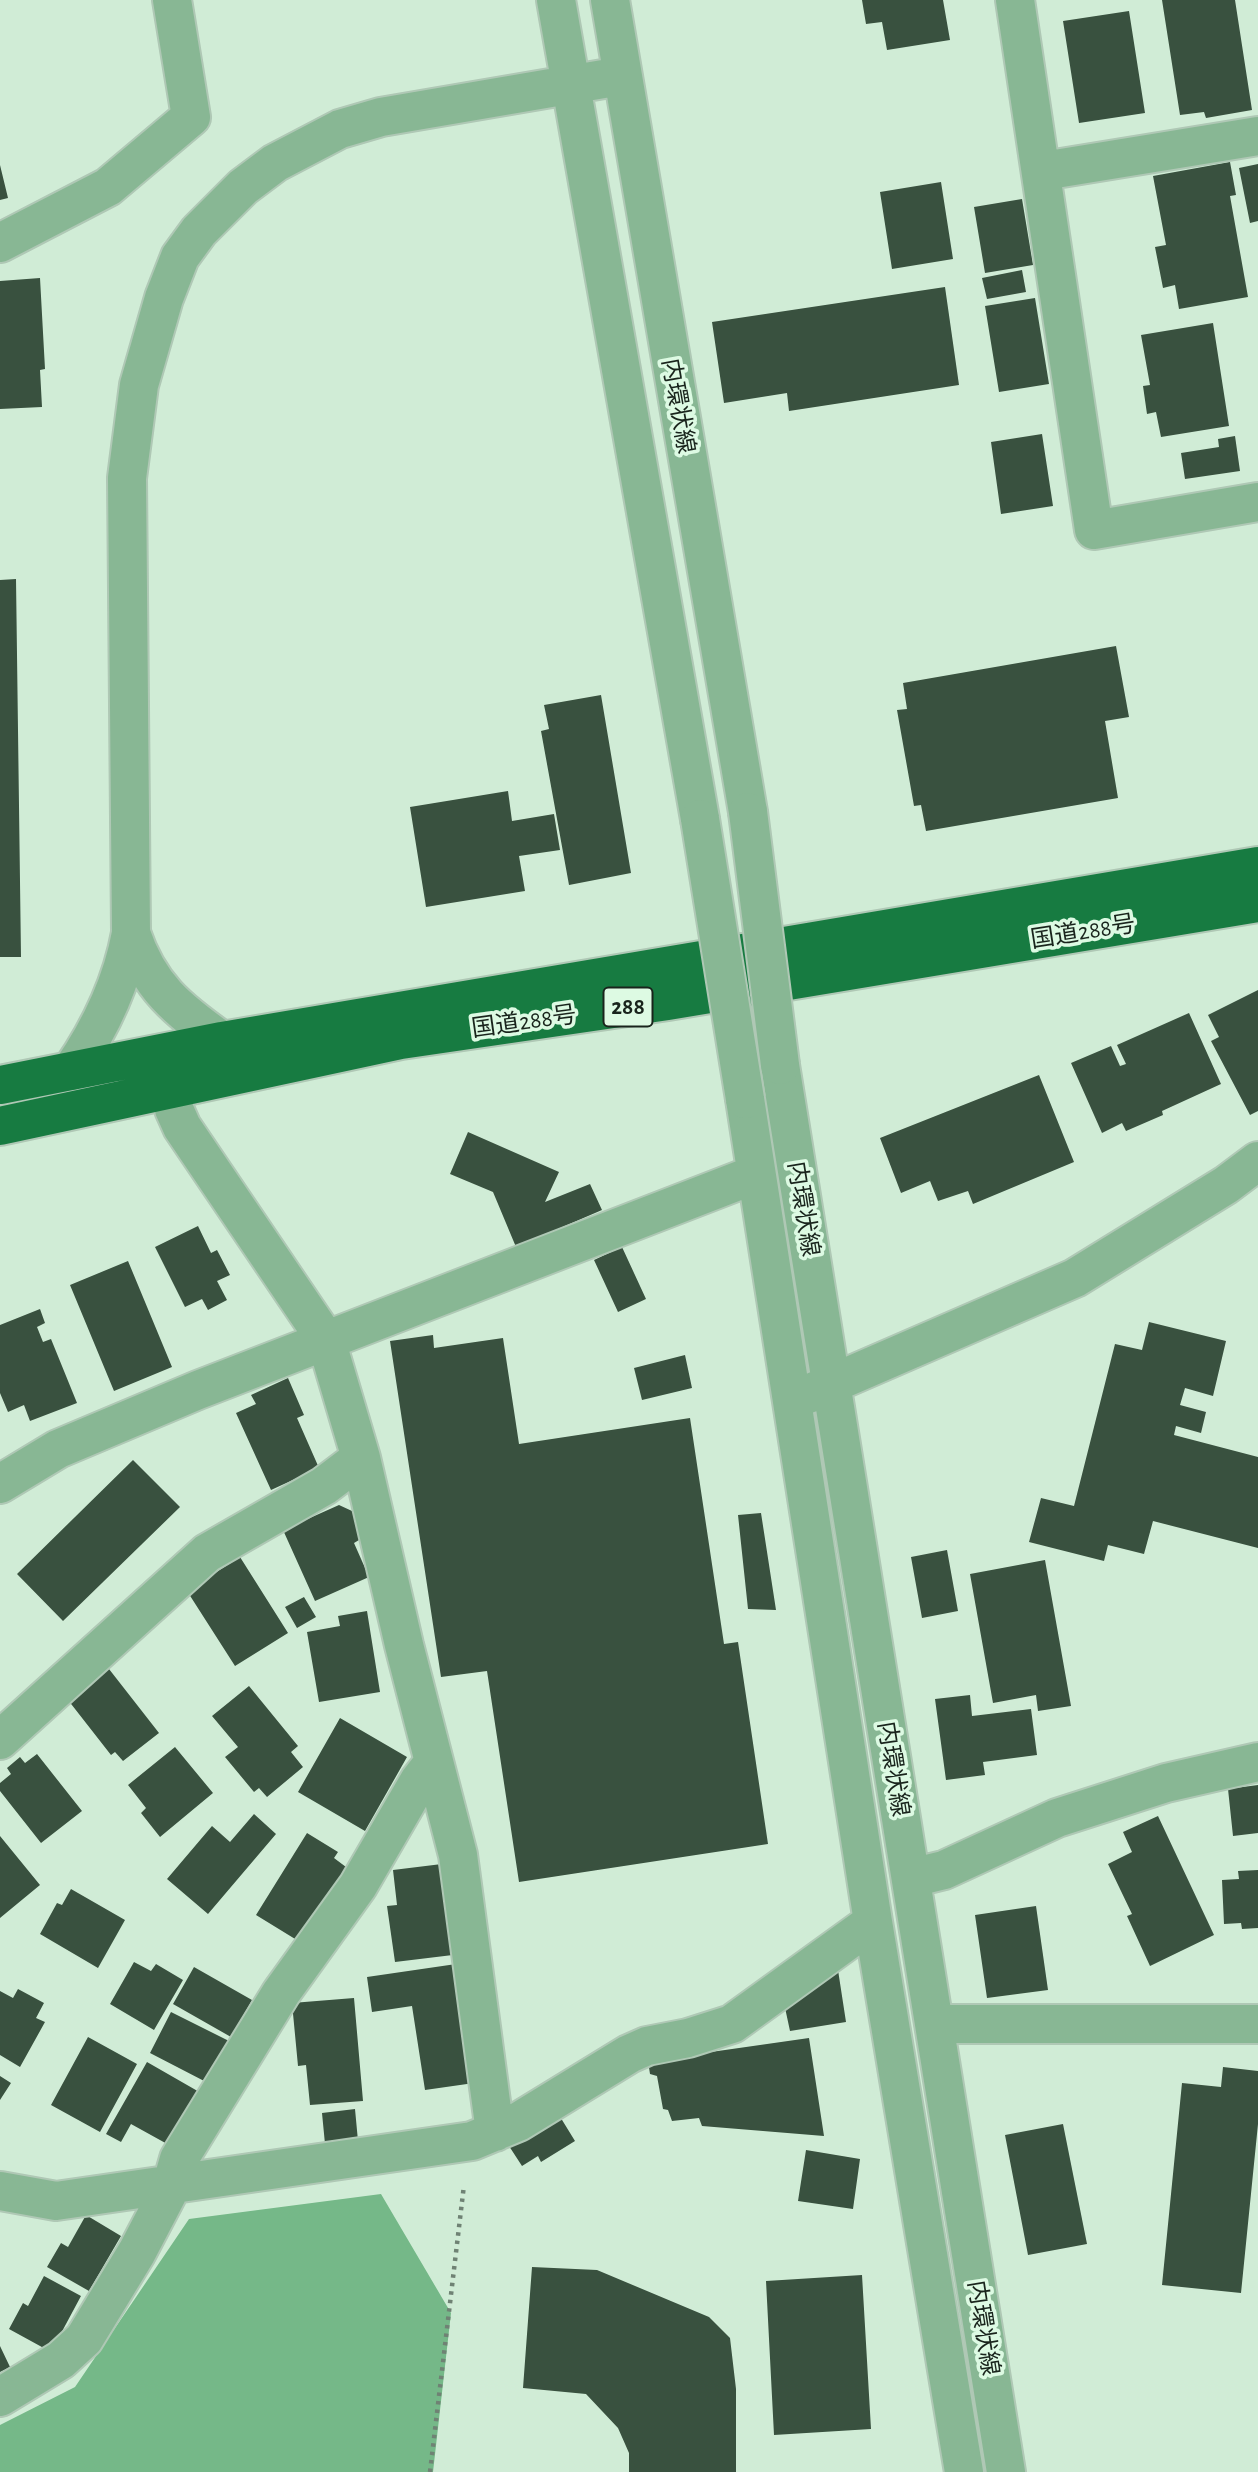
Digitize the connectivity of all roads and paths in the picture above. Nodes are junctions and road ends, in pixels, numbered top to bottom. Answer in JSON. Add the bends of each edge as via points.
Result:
{"nodes":[{"id":1,"x":172,"y":0,"type":"edge"},
{"id":2,"x":556,"y":0,"type":"edge"},
{"id":3,"x":610,"y":0,"type":"edge"},
{"id":4,"x":1015,"y":0,"type":"edge"},
{"id":5,"x":621,"y":76,"type":"junction"},
{"id":6,"x":569,"y":86,"type":"junction"},
{"id":7,"x":1258,"y":136,"type":"edge"},
{"id":8,"x":1043,"y":171,"type":"junction"},
{"id":9,"x":0,"y":243,"type":"edge"},
{"id":10,"x":1258,"y":502,"type":"edge"},
{"id":11,"x":1258,"y":866,"type":"edge"},
{"id":12,"x":1258,"y":903,"type":"edge"},
{"id":13,"x":131,"y":933,"type":"junction"},
{"id":14,"x":222,"y":1041,"type":"junction"},
{"id":15,"x":71,"y":1071,"type":"junction"},
{"id":16,"x":0,"y":1085,"type":"edge"},
{"id":17,"x":170,"y":1089,"type":"junction"},
{"id":18,"x":0,"y":1126,"type":"edge"},
{"id":19,"x":1258,"y":1161,"type":"edge"},
{"id":20,"x":756,"y":1174,"type":"junction"},
{"id":21,"x":326,"y":1340,"type":"junction"},
{"id":22,"x":831,"y":1385,"type":"junction"},
{"id":23,"x":793,"y":1400,"type":"junction"},
{"id":24,"x":361,"y":1458,"type":"junction"},
{"id":25,"x":0,"y":1484,"type":"edge"},
{"id":26,"x":0,"y":1740,"type":"edge"},
{"id":27,"x":434,"y":1762,"type":"junction"},
{"id":28,"x":1258,"y":1762,"type":"edge"},
{"id":29,"x":911,"y":1878,"type":"junction"},
{"id":30,"x":873,"y":1922,"type":"junction"},
{"id":31,"x":934,"y":2024,"type":"junction"},
{"id":32,"x":1258,"y":2024,"type":"edge"},
{"id":33,"x":480,"y":2137,"type":"junction"},
{"id":34,"x":171,"y":2187,"type":"junction"},
{"id":35,"x":0,"y":2191,"type":"edge"},
{"id":36,"x":0,"y":2397,"type":"edge"},
{"id":37,"x":430,"y":2472,"type":"edge"},
{"id":38,"x":964,"y":2472,"type":"edge"},
{"id":39,"x":1006,"y":2472,"type":"edge"}],
"edges":[{"from":1,"to":9,"type":"street","via":[[191,117],[108,187]]},
{"from":2,"to":6,"type":"street","name":"内環状線"},
{"from":3,"to":5,"type":"street","name":"内環状線"},
{"from":4,"to":8,"type":"street"},
{"from":5,"to":6,"type":"street"},
{"from":5,"to":22,"type":"street","name":"内環状線","bridge":true,"via":[[748,812],[780,1065]]},
{"from":6,"to":13,"type":"street","via":[[381,117],[340,129],[275,163],[243,187],[180,257],[139,385],[127,478]]},
{"from":6,"to":20,"type":"street","name":"内環状線","bridge":true,"via":[[700,819]]},
{"from":7,"to":8,"type":"street"},
{"from":8,"to":10,"type":"street","via":[[1094,530]]},
{"from":11,"to":14,"type":"highway","name":"国道288号","number":"288"},
{"from":12,"to":17,"type":"highway","name":"国道288号","number":"288","via":[[668,1002],[401,1040]]},
{"from":13,"to":14,"type":"street","via":[[156,984],[179,1011]]},
{"from":13,"to":15,"type":"street","via":[[118,985]]},
{"from":14,"to":15,"type":"highway","name":"国道288号","number":"288"},
{"from":15,"to":16,"type":"highway","name":"国道288号","number":"288"},
{"from":17,"to":18,"type":"highway","name":"国道288号","number":"288"},
{"from":17,"to":21,"type":"street","via":[[182,1127]]},
{"from":19,"to":22,"type":"street","via":[[1075,1278]]},
{"from":20,"to":21,"type":"street"},
{"from":20,"to":23,"type":"street","name":"内環状線"},
{"from":21,"to":24,"type":"street"},
{"from":21,"to":25,"type":"street","via":[[58,1449]]},
{"from":22,"to":23,"type":"street"},
{"from":22,"to":29,"type":"street","name":"内環状線"},
{"from":23,"to":30,"type":"street","name":"内環状線"},
{"from":24,"to":26,"type":"street","via":[[324,1486],[207,1553]]},
{"from":24,"to":27,"type":"street"},
{"from":27,"to":33,"type":"street","via":[[460,1868]]},
{"from":27,"to":34,"type":"street","via":[[358,1886],[281,1993],[179,2160]]},
{"from":28,"to":29,"type":"street","via":[[1167,1783],[1057,1818],[944,1870]]},
{"from":29,"to":31,"type":"street","name":"内環状線"},
{"from":30,"to":33,"type":"street","via":[[732,2024],[638,2050],[518,2122]]},
{"from":30,"to":38,"type":"street","name":"内環状線"},
{"from":31,"to":32,"type":"street"},
{"from":31,"to":39,"type":"street","name":"内環状線"},
{"from":33,"to":34,"type":"street"},
{"from":33,"to":37,"type":"path","via":[[464,2186]]},
{"from":34,"to":35,"type":"street","via":[[56,2201]]},
{"from":34,"to":36,"type":"street","via":[[84,2339],[61,2360]]}]}
